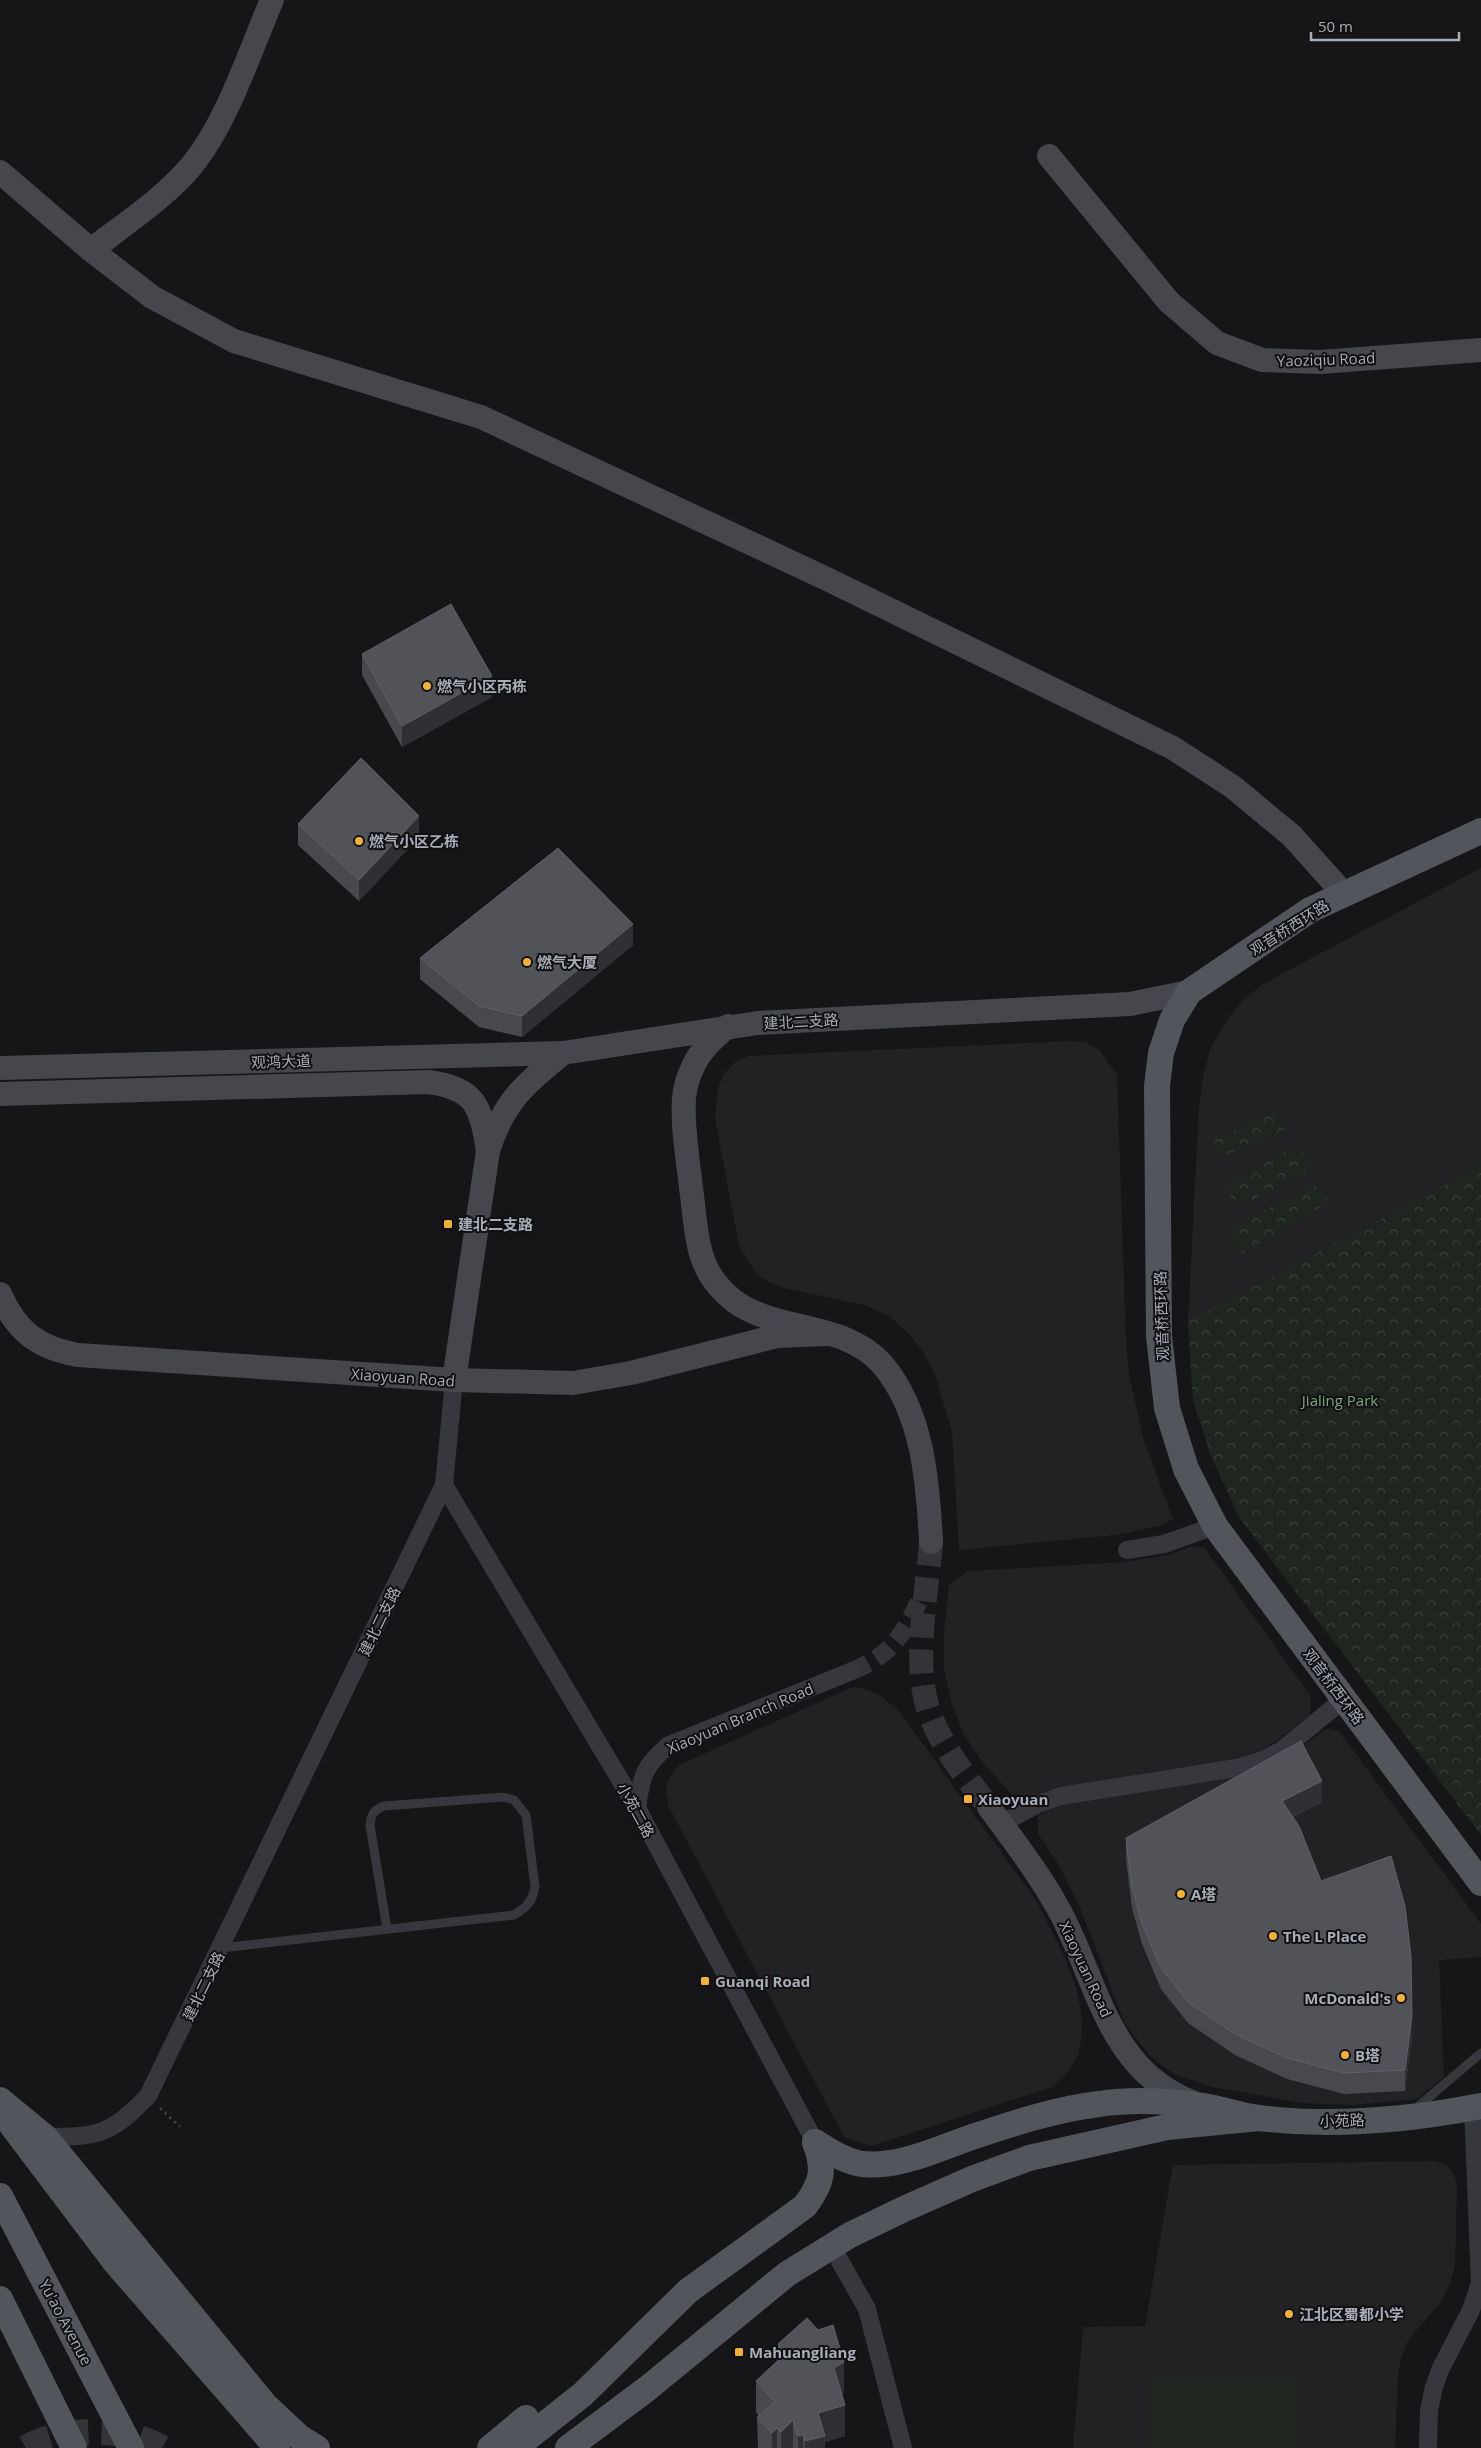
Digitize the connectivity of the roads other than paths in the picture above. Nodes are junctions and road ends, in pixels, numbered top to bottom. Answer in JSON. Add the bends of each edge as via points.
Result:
{"nodes":[{"id":1,"x":272,"y":0,"type":"edge"},
{"id":2,"x":1049,"y":156,"type":"dead end"},
{"id":3,"x":0,"y":172,"type":"edge"},
{"id":4,"x":91,"y":250,"type":"junction"},
{"id":5,"x":1481,"y":350,"type":"edge"},
{"id":6,"x":1481,"y":831,"type":"edge"},
{"id":7,"x":1344,"y":894,"type":"junction"},
{"id":8,"x":1189,"y":992,"type":"junction"},
{"id":9,"x":728,"y":1026,"type":"junction"},
{"id":10,"x":563,"y":1053,"type":"junction"},
{"id":11,"x":0,"y":1068,"type":"edge"},
{"id":12,"x":0,"y":1094,"type":"edge"},
{"id":13,"x":488,"y":1151,"type":"junction"},
{"id":14,"x":0,"y":1294,"type":"edge"},
{"id":15,"x":9,"y":1324,"type":"edge"},
{"id":16,"x":828,"y":1334,"type":"junction"},
{"id":17,"x":454,"y":1380,"type":"junction"},
{"id":18,"x":444,"y":1485,"type":"junction"},
{"id":19,"x":1215,"y":1526,"type":"junction"},
{"id":20,"x":931,"y":1542,"type":"tunnel mouth"},
{"id":21,"x":1128,"y":1550,"type":"dead end"},
{"id":22,"x":852,"y":1671,"type":"tunnel mouth"},
{"id":23,"x":1344,"y":1699,"type":"junction"},
{"id":24,"x":637,"y":1808,"type":"junction"},
{"id":25,"x":995,"y":1816,"type":"joint"},
{"id":26,"x":1481,"y":1883,"type":"edge"},
{"id":27,"x":388,"y":1929,"type":"junction"},
{"id":28,"x":221,"y":1948,"type":"junction"},
{"id":29,"x":1481,"y":2053,"type":"edge"},
{"id":30,"x":0,"y":2100,"type":"edge"},
{"id":31,"x":1204,"y":2106,"type":"junction"},
{"id":32,"x":1477,"y":2106,"type":"edge"},
{"id":33,"x":0,"y":2109,"type":"edge"},
{"id":34,"x":1406,"y":2117,"type":"junction"},
{"id":35,"x":1259,"y":2118,"type":"junction"},
{"id":36,"x":45,"y":2137,"type":"junction"},
{"id":37,"x":815,"y":2142,"type":"junction"},
{"id":38,"x":0,"y":2196,"type":"edge"},
{"id":39,"x":832,"y":2247,"type":"junction"},
{"id":40,"x":0,"y":2299,"type":"edge"},
{"id":41,"x":648,"y":2388,"type":"junction"},
{"id":42,"x":513,"y":2439,"type":"edge"},
{"id":43,"x":74,"y":2448,"type":"edge"},
{"id":44,"x":131,"y":2448,"type":"edge"},
{"id":45,"x":277,"y":2448,"type":"edge"},
{"id":46,"x":317,"y":2448,"type":"edge"},
{"id":47,"x":478,"y":2448,"type":"edge"},
{"id":48,"x":490,"y":2448,"type":"edge"},
{"id":49,"x":568,"y":2448,"type":"edge"},
{"id":50,"x":584,"y":2448,"type":"edge"},
{"id":51,"x":903,"y":2448,"type":"edge"},
{"id":52,"x":1428,"y":2448,"type":"edge"}],
"edges":[{"from":1,"to":4,"type":"street","via":[[215,133],[193,164],[165,193]]},
{"from":2,"to":5,"type":"street","name":"Yaoziqiu Road","via":[[1169,302],[1217,343],[1262,360],[1320,362]]},
{"from":3,"to":4,"type":"street"},
{"from":4,"to":7,"type":"street","via":[[152,297],[234,341],[481,417],[820,576],[1173,748],[1233,787],[1292,836]]},
{"from":6,"to":7,"type":"main road","name":"观音桥西环路"},
{"from":7,"to":8,"type":"main road","name":"观音桥西环路","via":[[1310,910]]},
{"from":8,"to":9,"type":"street","name":"建北二支路","via":[[1130,1004]]},
{"from":8,"to":19,"type":"main road","name":"观音桥西环路","via":[[1172,1020],[1161,1053],[1157,1086],[1159,1336],[1167,1408],[1186,1469]]},
{"from":9,"to":10,"type":"street","name":"建北二支路"},
{"from":9,"to":16,"type":"street","name":"Xiaoyuan Road","via":[[701,1052],[692,1068],[684,1096],[684,1124],[701,1252],[708,1269],[734,1300],[764,1316]]},
{"from":10,"to":11,"type":"street","name":"观鸿大道"},
{"from":10,"to":13,"type":"street","name":"建北二支路","via":[[524,1084],[508,1104],[496,1125]]},
{"from":12,"to":13,"type":"street","name":"观鸿大道","via":[[428,1082],[448,1085],[464,1093],[476,1105],[483,1121]]},
{"from":13,"to":17,"type":"street","name":"建北二支路"},
{"from":14,"to":15,"type":"street","name":"Xiaoyuan Road"},
{"from":15,"to":17,"type":"street","name":"Xiaoyuan Road","via":[[44,1346],[78,1355]]},
{"from":16,"to":17,"type":"street","name":"Xiaoyuan Road","via":[[777,1336],[631,1373],[573,1383]]},
{"from":16,"to":20,"type":"street","name":"Xiaoyuan Road","via":[[850,1340],[866,1350],[893,1378],[924,1462]]},
{"from":17,"to":18,"type":"street","name":"建北二支路"},
{"from":18,"to":24,"type":"street","name":"小苑二路"},
{"from":18,"to":28,"type":"street","name":"建北二支路"},
{"from":19,"to":21,"type":"street","via":[[1164,1544]]},
{"from":19,"to":23,"type":"main road","name":"观音桥西环路"},
{"from":22,"to":24,"type":"street","name":"Xiaoyuan Branch Road","via":[[669,1745],[646,1767]]},
{"from":23,"to":25,"type":"street","via":[[1282,1750],[1260,1761],[1236,1768],[1061,1796]]},
{"from":23,"to":26,"type":"main road","name":"观音桥西环路"},
{"from":24,"to":37,"type":"street","name":"小苑二路"},
{"from":25,"to":31,"type":"street","name":"Xiaoyuan Road","via":[[1036,1871],[1058,1909],[1118,2039],[1132,2060],[1162,2088]]},
{"from":27,"to":27,"type":"lane","via":[[514,1914],[526,1907],[533,1898],[535,1887],[526,1815],[514,1800],[504,1797],[376,1809],[370,1825]]},
{"from":27,"to":28,"type":"lane"},
{"from":28,"to":36,"type":"street","name":"建北二支路","via":[[148,2096],[125,2119],[102,2132],[77,2137]]},
{"from":29,"to":34,"type":"lane"},
{"from":30,"to":36,"type":"main road"},
{"from":31,"to":35,"type":"main road","name":"小苑路"},
{"from":31,"to":37,"type":"main road","name":"小苑路","via":[[1143,2101],[1099,2104],[1026,2120],[916,2157],[879,2165],[841,2158]]},
{"from":32,"to":34,"type":"main road","name":"小苑路"},
{"from":32,"to":52,"type":"street","via":[[1480,2283],[1471,2310],[1434,2387],[1429,2410]]},
{"from":33,"to":45,"type":"main road","bridge":true,"via":[[115,2262]]},
{"from":34,"to":35,"type":"main road","name":"小苑路","via":[[1326,2122]]},
{"from":35,"to":39,"type":"main road","via":[[1167,2127],[1029,2158],[946,2190],[850,2235]]},
{"from":36,"to":46,"type":"main road","via":[[266,2405],[298,2437]]},
{"from":37,"to":42,"type":"main road","via":[[822,2160],[821,2176],[805,2206],[688,2292],[583,2394]]},
{"from":38,"to":44,"type":"main road","name":"Yu'ao Avenue"},
{"from":39,"to":41,"type":"main road","via":[[787,2274]]},
{"from":39,"to":51,"type":"street","via":[[867,2308]]},
{"from":40,"to":43,"type":"main road"},
{"from":41,"to":49,"type":"main road"},
{"from":41,"to":50,"type":"main road"},
{"from":42,"to":47,"type":"main road"},
{"from":42,"to":48,"type":"main road"}]}
